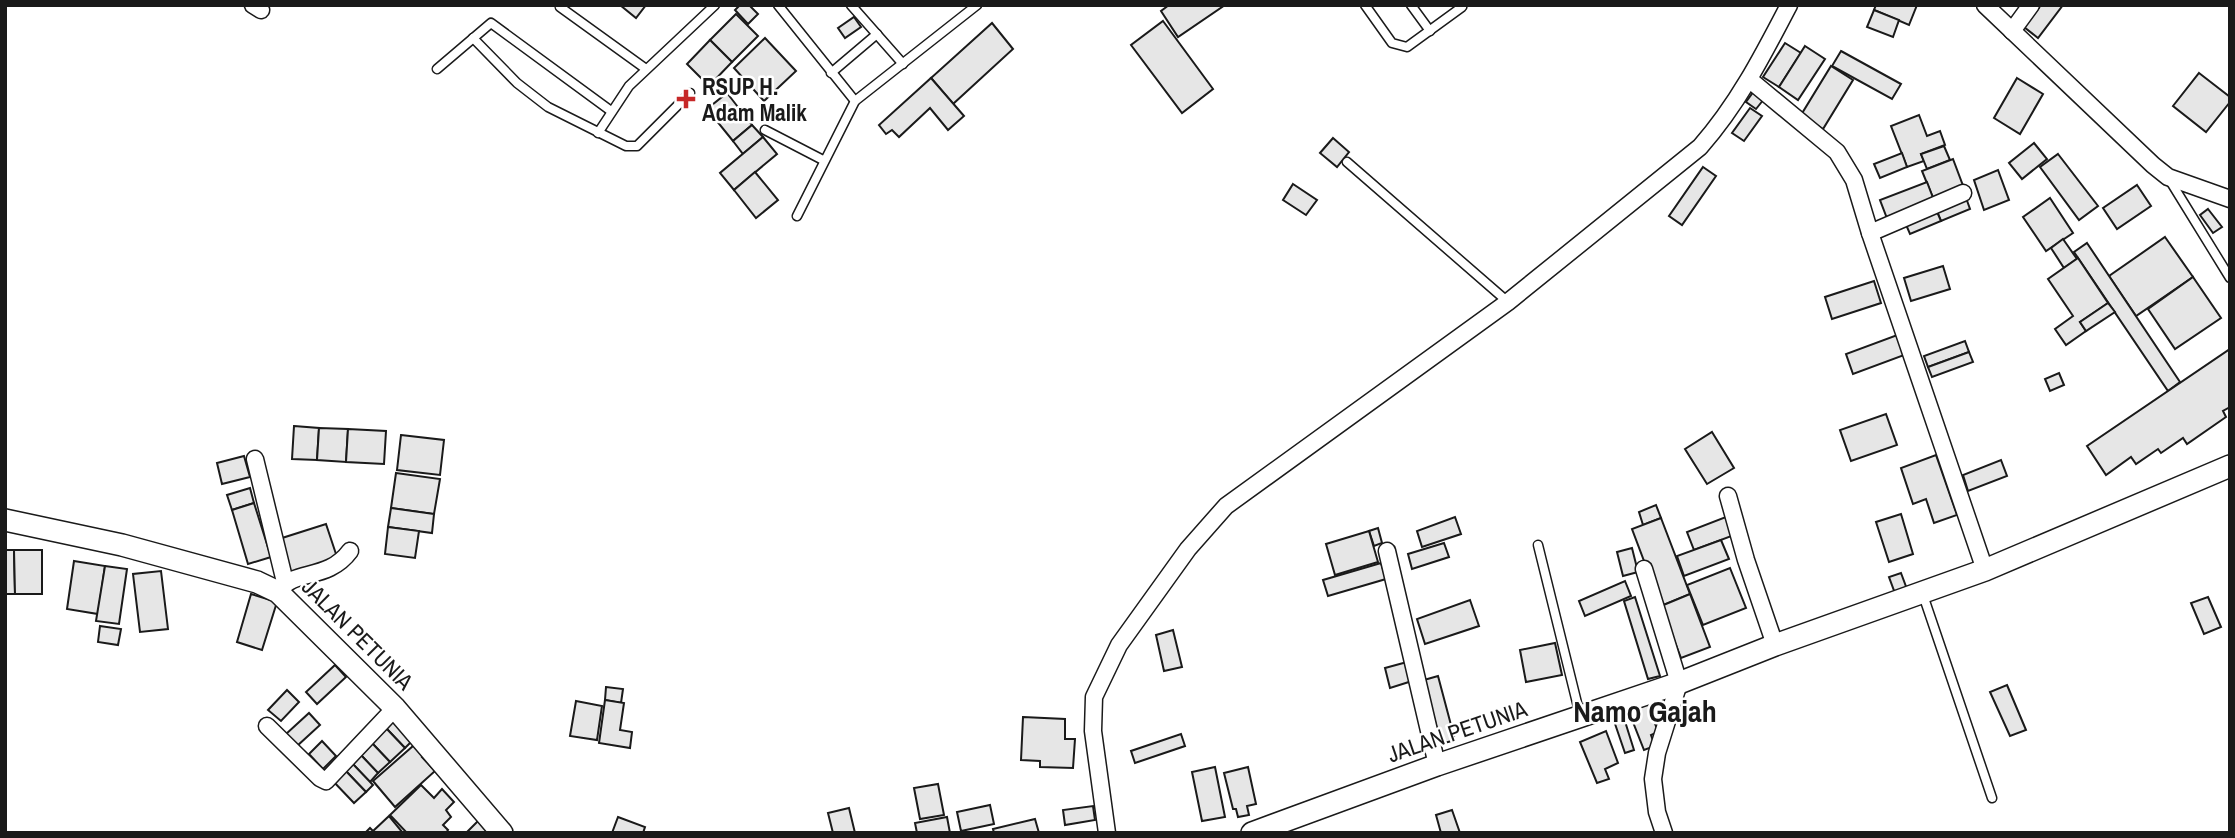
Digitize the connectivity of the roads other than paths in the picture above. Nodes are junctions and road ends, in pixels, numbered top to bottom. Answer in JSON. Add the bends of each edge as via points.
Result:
{"nodes":[{"id":1,"x":715,"y":5,"type":"edge"},
{"id":2,"x":778,"y":5,"type":"edge"},
{"id":3,"x":851,"y":5,"type":"edge"},
{"id":4,"x":977,"y":5,"type":"edge"},
{"id":5,"x":1364,"y":5,"type":"edge"},
{"id":6,"x":1411,"y":5,"type":"edge"},
{"id":7,"x":1789,"y":5,"type":"edge"},
{"id":8,"x":1985,"y":5,"type":"edge"},
{"id":9,"x":2031,"y":5,"type":"edge"},
{"id":10,"x":560,"y":6,"type":"edge"},
{"id":11,"x":1463,"y":6,"type":"edge"},
{"id":12,"x":1430,"y":31,"type":"junction"},
{"id":13,"x":2012,"y":31,"type":"junction"},
{"id":14,"x":877,"y":34,"type":"junction"},
{"id":15,"x":473,"y":38,"type":"junction"},
{"id":16,"x":903,"y":64,"type":"junction"},
{"id":17,"x":437,"y":69,"type":"dead end"},
{"id":18,"x":646,"y":69,"type":"junction"},
{"id":19,"x":831,"y":73,"type":"junction"},
{"id":20,"x":1750,"y":80,"type":"junction"},
{"id":21,"x":690,"y":93,"type":"dead end"},
{"id":22,"x":855,"y":101,"type":"junction"},
{"id":23,"x":611,"y":111,"type":"junction"},
{"id":24,"x":765,"y":130,"type":"dead end"},
{"id":25,"x":598,"y":133,"type":"junction"},
{"id":26,"x":823,"y":160,"type":"junction"},
{"id":27,"x":1347,"y":162,"type":"dead end"},
{"id":28,"x":2168,"y":177,"type":"junction"},
{"id":29,"x":1963,"y":193,"type":"dead end"},
{"id":30,"x":2230,"y":199,"type":"edge"},
{"id":31,"x":797,"y":216,"type":"dead end"},
{"id":32,"x":1870,"y":233,"type":"junction"},
{"id":33,"x":2230,"y":278,"type":"edge"},
{"id":34,"x":1508,"y":302,"type":"junction"},
{"id":35,"x":255,"y":459,"type":"dead end"},
{"id":36,"x":2228,"y":471,"type":"edge"},
{"id":37,"x":1728,"y":496,"type":"dead end"},
{"id":38,"x":5,"y":520,"type":"edge"},
{"id":39,"x":1538,"y":545,"type":"dead end"},
{"id":40,"x":350,"y":551,"type":"dead end"},
{"id":41,"x":1387,"y":551,"type":"dead end"},
{"id":42,"x":1644,"y":569,"type":"dead end"},
{"id":43,"x":1985,"y":570,"type":"junction"},
{"id":44,"x":282,"y":587,"type":"junction"},
{"id":45,"x":1922,"y":592,"type":"junction"},
{"id":46,"x":1775,"y":645,"type":"junction"},
{"id":47,"x":1679,"y":683,"type":"junction"},
{"id":48,"x":395,"y":708,"type":"junction"},
{"id":49,"x":1581,"y":718,"type":"junction"},
{"id":50,"x":267,"y":726,"type":"dead end"},
{"id":51,"x":1437,"y":765,"type":"junction"},
{"id":52,"x":1992,"y":798,"type":"dead end"},
{"id":53,"x":502,"y":833,"type":"edge"},
{"id":54,"x":1107,"y":833,"type":"edge"},
{"id":55,"x":1252,"y":833,"type":"edge"},
{"id":56,"x":1664,"y":833,"type":"edge"}],
"edges":[{"from":1,"to":18,"type":"lane"},
{"from":2,"to":19,"type":"lane"},
{"from":3,"to":14,"type":"lane"},
{"from":4,"to":16,"type":"lane"},
{"from":5,"to":12,"type":"lane","via":[[1399,47],[1407,47]]},
{"from":6,"to":12,"type":"lane"},
{"from":7,"to":20,"type":"street"},
{"from":8,"to":13,"type":"street"},
{"from":9,"to":13,"type":"street"},
{"from":10,"to":18,"type":"lane"},
{"from":11,"to":12,"type":"lane"},
{"from":13,"to":28,"type":"street"},
{"from":14,"to":16,"type":"lane"},
{"from":14,"to":19,"type":"lane"},
{"from":15,"to":17,"type":"lane"},
{"from":15,"to":23,"type":"lane","via":[[491,23]]},
{"from":15,"to":25,"type":"lane","via":[[548,107]]},
{"from":16,"to":22,"type":"lane"},
{"from":18,"to":23,"type":"lane"},
{"from":19,"to":22,"type":"lane"},
{"from":20,"to":32,"type":"street","via":[[1837,152],[1854,180]]},
{"from":20,"to":34,"type":"street","via":[[1700,147]]},
{"from":21,"to":25,"type":"lane","via":[[637,146]]},
{"from":22,"to":26,"type":"lane"},
{"from":23,"to":25,"type":"lane"},
{"from":24,"to":26,"type":"lane"},
{"from":26,"to":31,"type":"lane"},
{"from":27,"to":34,"type":"lane"},
{"from":28,"to":30,"type":"street"},
{"from":28,"to":33,"type":"lane"},
{"from":29,"to":32,"type":"street"},
{"from":32,"to":43,"type":"street"},
{"from":34,"to":54,"type":"street","via":[[1226,506],[1188,549],[1119,645],[1094,697],[1093,731]]},
{"from":35,"to":44,"type":"street"},
{"from":36,"to":43,"type":"street","name":"JALAN PETUNIA"},
{"from":37,"to":46,"type":"street"},
{"from":38,"to":44,"type":"street","name":"JALAN PETUNIA"},
{"from":39,"to":49,"type":"lane"},
{"from":40,"to":44,"type":"street","via":[[335,567]]},
{"from":41,"to":51,"type":"street"},
{"from":42,"to":47,"type":"street"},
{"from":43,"to":45,"type":"street","name":"JALAN PETUNIA"},
{"from":44,"to":48,"type":"street","name":"JALAN PETUNIA"},
{"from":45,"to":46,"type":"street","name":"JALAN PETUNIA"},
{"from":45,"to":52,"type":"lane"},
{"from":46,"to":47,"type":"street","name":"JALAN PETUNIA"},
{"from":47,"to":49,"type":"street","name":"JALAN PETUNIA"},
{"from":47,"to":56,"type":"street","via":[[1653,779]]},
{"from":48,"to":50,"type":"street","via":[[326,780]]},
{"from":48,"to":53,"type":"street","name":"JALAN PETUNIA"},
{"from":49,"to":51,"type":"street","name":"JALAN PETUNIA"},
{"from":51,"to":55,"type":"street","name":"JALAN PETUNIA"}]}
